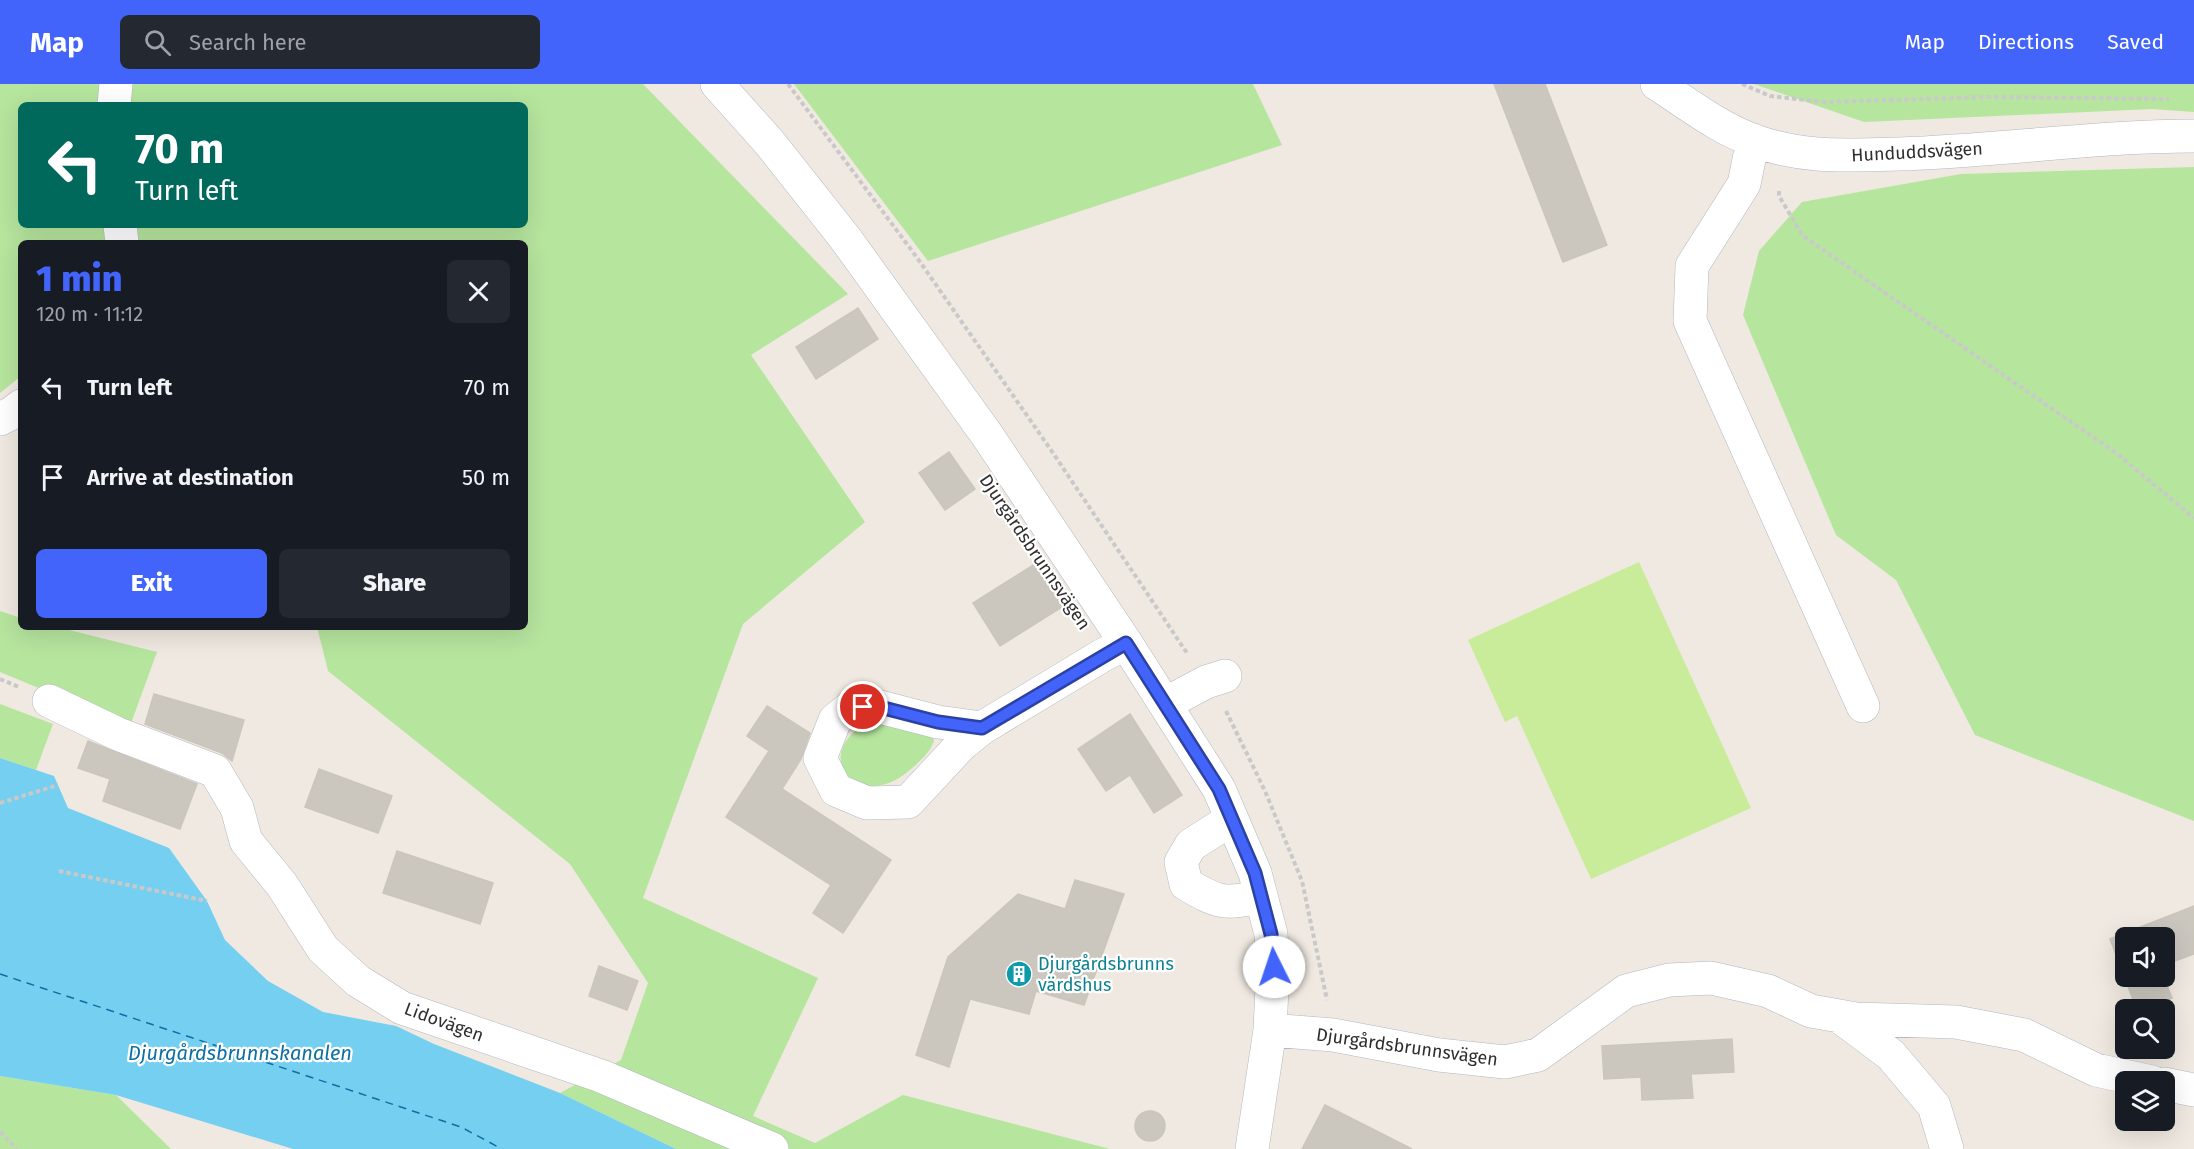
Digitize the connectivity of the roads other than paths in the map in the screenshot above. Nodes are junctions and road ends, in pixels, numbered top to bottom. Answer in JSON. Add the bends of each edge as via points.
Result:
{"nodes":[{"id":1,"x":116,"y":84,"type":"edge"},
{"id":2,"x":717,"y":84,"type":"edge"},
{"id":3,"x":1657,"y":84,"type":"edge"},
{"id":4,"x":114,"y":102,"type":"edge"},
{"id":5,"x":2194,"y":136,"type":"edge"},
{"id":6,"x":1764,"y":144,"type":"junction"},
{"id":7,"x":18,"y":408,"type":"edge"},
{"id":8,"x":0,"y":419,"type":"edge"},
{"id":9,"x":1126,"y":643,"type":"junction"},
{"id":10,"x":1226,"y":676,"type":"dead end"},
{"id":11,"x":49,"y":701,"type":"dead end"},
{"id":12,"x":1165,"y":704,"type":"junction"},
{"id":13,"x":1863,"y":706,"type":"dead end"},
{"id":14,"x":982,"y":728,"type":"dead end"},
{"id":15,"x":1232,"y":819,"type":"junction"},
{"id":16,"x":1261,"y":896,"type":"junction"},
{"id":17,"x":1838,"y":1015,"type":"junction"},
{"id":18,"x":1270,"y":1030,"type":"junction"},
{"id":19,"x":2115,"y":1074,"type":"edge"},
{"id":20,"x":2175,"y":1086,"type":"edge"},
{"id":21,"x":2194,"y":1090,"type":"edge"},
{"id":22,"x":772,"y":1149,"type":"edge"},
{"id":23,"x":1252,"y":1149,"type":"edge"},
{"id":24,"x":1947,"y":1149,"type":"edge"}],
"edges":[{"from":1,"to":4,"type":"street"},
{"from":2,"to":9,"type":"street","name":"Djurgårdsbrunnsvägen","via":[[845,238],[987,435]]},
{"from":3,"to":6,"type":"street","name":"Hunduddsvägen","via":[[1721,125]]},
{"from":5,"to":6,"type":"street","name":"Hunduddsvägen","via":[[2142,136],[1933,153],[1820,156]]},
{"from":6,"to":13,"type":"street","via":[[1744,184],[1692,266],[1690,321]]},
{"from":7,"to":8,"type":"street"},
{"from":9,"to":12,"type":"street","name":"Djurgårdsbrunnsvägen"},
{"from":9,"to":14,"type":"street"},
{"from":10,"to":12,"type":"street"},
{"from":11,"to":22,"type":"street","name":"Lidovägen","via":[[118,734],[215,771],[237,808],[246,841],[282,885],[323,949],[358,981],[402,1008],[601,1076]]},
{"from":12,"to":15,"type":"street","name":"Djurgårdsbrunnsvägen","via":[[1219,789]]},
{"from":15,"to":16,"type":"street","name":"Djurgårdsbrunnsvägen"},
{"from":15,"to":16,"type":"street","via":[[1191,845],[1181,862],[1186,884],[1227,902]]},
{"from":16,"to":18,"type":"street","name":"Djurgårdsbrunnsvägen","via":[[1274,967]]},
{"from":17,"to":18,"type":"street","name":"Djurgårdsbrunnsvägen","via":[[1811,1011],[1768,991],[1711,978],[1668,980],[1626,991],[1538,1055],[1505,1062],[1439,1055],[1333,1035]]},
{"from":17,"to":19,"type":"street","name":"Djurgårdsbrunnsvägen","via":[[1956,1022],[2024,1035],[2096,1070]]},
{"from":17,"to":24,"type":"street","via":[[1892,1055],[1934,1106]]},
{"from":18,"to":23,"type":"street","name":"Djurgårdsbrunnsvägen"},
{"from":20,"to":21,"type":"street"}]}
